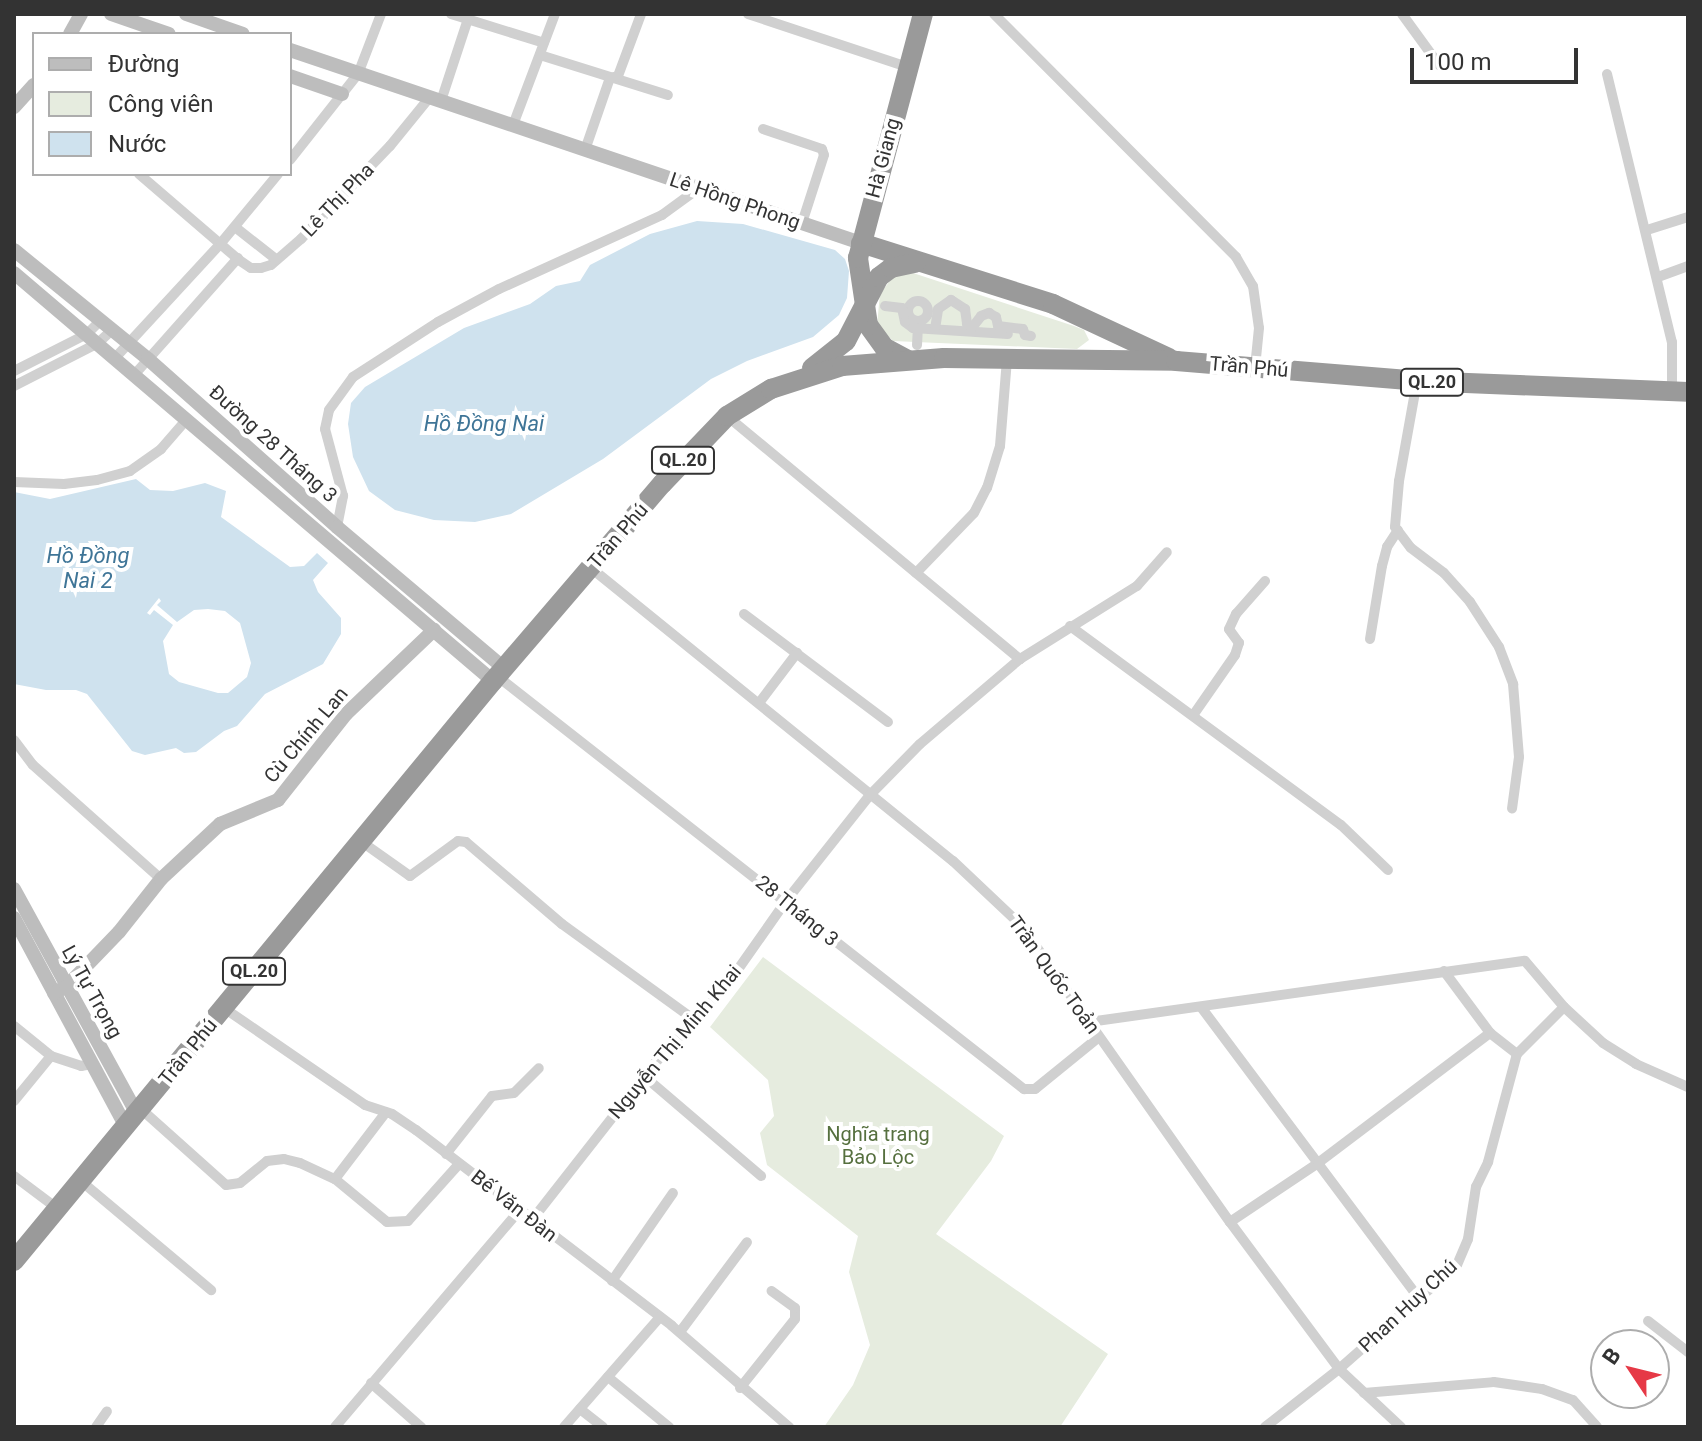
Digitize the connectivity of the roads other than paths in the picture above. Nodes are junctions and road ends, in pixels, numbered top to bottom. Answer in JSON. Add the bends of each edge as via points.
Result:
{"nodes":[{"id":1,"x":81,"y":14,"type":"edge"},
{"id":2,"x":111,"y":14,"type":"edge"},
{"id":3,"x":186,"y":14,"type":"edge"},
{"id":4,"x":381,"y":14,"type":"edge"},
{"id":5,"x":451,"y":14,"type":"edge"},
{"id":6,"x":555,"y":14,"type":"edge"},
{"id":7,"x":641,"y":14,"type":"edge"},
{"id":8,"x":748,"y":14,"type":"edge"},
{"id":9,"x":923,"y":14,"type":"edge"},
{"id":10,"x":994,"y":14,"type":"edge"},
{"id":11,"x":1402,"y":14,"type":"edge"},
{"id":12,"x":469,"y":17,"type":"edge"},
{"id":13,"x":771,"y":18,"type":"edge"},
{"id":14,"x":71,"y":32,"type":"edge"},
{"id":15,"x":163,"y":32,"type":"edge"},
{"id":16,"x":237,"y":32,"type":"edge"},
{"id":17,"x":544,"y":43,"type":"junction"},
{"id":18,"x":292,"y":51,"type":"edge"},
{"id":19,"x":540,"y":55,"type":"junction"},
{"id":20,"x":1439,"y":65,"type":"dead end"},
{"id":21,"x":907,"y":67,"type":"junction"},
{"id":22,"x":358,"y":74,"type":"junction"},
{"id":23,"x":1607,"y":74,"type":"dead end"},
{"id":24,"x":292,"y":77,"type":"edge"},
{"id":25,"x":610,"y":78,"type":"junction"},
{"id":26,"x":32,"y":88,"type":"edge"},
{"id":27,"x":342,"y":94,"type":"junction"},
{"id":28,"x":668,"y":95,"type":"dead end"},
{"id":29,"x":435,"y":99,"type":"junction"},
{"id":30,"x":14,"y":107,"type":"edge"},
{"id":31,"x":513,"y":125,"type":"junction"},
{"id":32,"x":763,"y":129,"type":"dead end"},
{"id":33,"x":585,"y":150,"type":"junction"},
{"id":34,"x":292,"y":157,"type":"edge"},
{"id":35,"x":141,"y":176,"type":"edge"},
{"id":36,"x":276,"y":176,"type":"edge"},
{"id":37,"x":699,"y":188,"type":"junction"},
{"id":38,"x":1688,"y":217,"type":"edge"},
{"id":39,"x":802,"y":223,"type":"junction"},
{"id":40,"x":235,"y":227,"type":"junction"},
{"id":41,"x":1647,"y":230,"type":"junction"},
{"id":42,"x":221,"y":243,"type":"junction"},
{"id":43,"x":861,"y":243,"type":"junction"},
{"id":44,"x":14,"y":250,"type":"edge"},
{"id":45,"x":238,"y":258,"type":"junction"},
{"id":46,"x":277,"y":260,"type":"junction"},
{"id":47,"x":919,"y":263,"type":"junction"},
{"id":48,"x":1688,"y":266,"type":"edge"},
{"id":49,"x":14,"y":273,"type":"edge"},
{"id":50,"x":1658,"y":277,"type":"junction"},
{"id":51,"x":863,"y":304,"type":"junction"},
{"id":52,"x":885,"y":306,"type":"dead end"},
{"id":53,"x":1091,"y":322,"type":"junction"},
{"id":54,"x":106,"y":326,"type":"junction"},
{"id":55,"x":918,"y":328,"type":"junction"},
{"id":56,"x":1015,"y":328,"type":"junction"},
{"id":57,"x":935,"y":329,"type":"junction"},
{"id":58,"x":1031,"y":336,"type":"dead end"},
{"id":59,"x":92,"y":339,"type":"junction"},
{"id":60,"x":128,"y":343,"type":"junction"},
{"id":61,"x":913,"y":352,"type":"junction"},
{"id":62,"x":115,"y":358,"type":"junction"},
{"id":63,"x":148,"y":359,"type":"junction"},
{"id":64,"x":1007,"y":359,"type":"junction"},
{"id":65,"x":1080,"y":360,"type":"junction"},
{"id":66,"x":1176,"y":361,"type":"junction"},
{"id":67,"x":1255,"y":368,"type":"junction"},
{"id":68,"x":14,"y":371,"type":"edge"},
{"id":69,"x":135,"y":374,"type":"junction"},
{"id":70,"x":797,"y":378,"type":"junction"},
{"id":71,"x":1417,"y":381,"type":"junction"},
{"id":72,"x":14,"y":386,"type":"edge"},
{"id":73,"x":1682,"y":390,"type":"edge"},
{"id":74,"x":727,"y":416,"type":"junction"},
{"id":75,"x":187,"y":419,"type":"junction"},
{"id":76,"x":241,"y":443,"type":"junction"},
{"id":77,"x":230,"y":457,"type":"junction"},
{"id":78,"x":14,"y":482,"type":"edge"},
{"id":79,"x":337,"y":527,"type":"junction"},
{"id":80,"x":1398,"y":530,"type":"junction"},
{"id":81,"x":1167,"y":552,"type":"dead end"},
{"id":82,"x":591,"y":568,"type":"junction"},
{"id":83,"x":916,"y":573,"type":"junction"},
{"id":84,"x":1265,"y":581,"type":"dead end"},
{"id":85,"x":744,"y":614,"type":"dead end"},
{"id":86,"x":1070,"y":626,"type":"junction"},
{"id":87,"x":434,"y":630,"type":"junction"},
{"id":88,"x":1370,"y":639,"type":"dead end"},
{"id":89,"x":797,"y":653,"type":"junction"},
{"id":90,"x":1020,"y":659,"type":"junction"},
{"id":91,"x":498,"y":675,"type":"junction"},
{"id":92,"x":759,"y":703,"type":"junction"},
{"id":93,"x":1194,"y":714,"type":"junction"},
{"id":94,"x":888,"y":722,"type":"dead end"},
{"id":95,"x":14,"y":740,"type":"edge"},
{"id":96,"x":870,"y":795,"type":"junction"},
{"id":97,"x":1512,"y":809,"type":"dead end"},
{"id":98,"x":362,"y":842,"type":"junction"},
{"id":99,"x":1388,"y":870,"type":"dead end"},
{"id":100,"x":161,"y":879,"type":"junction"},
{"id":101,"x":14,"y":889,"type":"edge"},
{"id":102,"x":786,"y":901,"type":"junction"},
{"id":103,"x":14,"y":918,"type":"edge"},
{"id":104,"x":1444,"y":971,"type":"junction"},
{"id":105,"x":60,"y":990,"type":"junction"},
{"id":106,"x":1201,"y":1007,"type":"junction"},
{"id":107,"x":1564,"y":1007,"type":"junction"},
{"id":108,"x":224,"y":1008,"type":"junction"},
{"id":109,"x":693,"y":1019,"type":"junction"},
{"id":110,"x":1089,"y":1022,"type":"junction"},
{"id":111,"x":14,"y":1026,"type":"edge"},
{"id":112,"x":1490,"y":1033,"type":"junction"},
{"id":113,"x":1099,"y":1037,"type":"junction"},
{"id":114,"x":1517,"y":1054,"type":"junction"},
{"id":115,"x":51,"y":1056,"type":"junction"},
{"id":116,"x":92,"y":1064,"type":"junction"},
{"id":117,"x":539,"y":1068,"type":"dead end"},
{"id":118,"x":644,"y":1076,"type":"junction"},
{"id":119,"x":1688,"y":1087,"type":"edge"},
{"id":120,"x":14,"y":1101,"type":"edge"},
{"id":121,"x":386,"y":1112,"type":"junction"},
{"id":122,"x":134,"y":1117,"type":"junction"},
{"id":123,"x":446,"y":1154,"type":"junction"},
{"id":124,"x":1318,"y":1163,"type":"junction"},
{"id":125,"x":459,"y":1164,"type":"junction"},
{"id":126,"x":14,"y":1176,"type":"edge"},
{"id":127,"x":761,"y":1176,"type":"dead end"},
{"id":128,"x":335,"y":1179,"type":"junction"},
{"id":129,"x":81,"y":1181,"type":"junction"},
{"id":130,"x":673,"y":1193,"type":"dead end"},
{"id":131,"x":58,"y":1209,"type":"junction"},
{"id":132,"x":519,"y":1211,"type":"junction"},
{"id":133,"x":532,"y":1220,"type":"junction"},
{"id":134,"x":1230,"y":1222,"type":"junction"},
{"id":135,"x":747,"y":1242,"type":"dead end"},
{"id":136,"x":14,"y":1261,"type":"edge"},
{"id":137,"x":612,"y":1281,"type":"junction"},
{"id":138,"x":211,"y":1290,"type":"dead end"},
{"id":139,"x":772,"y":1291,"type":"dead end"},
{"id":140,"x":1419,"y":1298,"type":"junction"},
{"id":141,"x":660,"y":1317,"type":"junction"},
{"id":142,"x":1648,"y":1321,"type":"dead end"},
{"id":143,"x":680,"y":1332,"type":"junction"},
{"id":144,"x":1688,"y":1352,"type":"edge"},
{"id":145,"x":1339,"y":1369,"type":"junction"},
{"id":146,"x":608,"y":1377,"type":"junction"},
{"id":147,"x":371,"y":1383,"type":"junction"},
{"id":148,"x":740,"y":1388,"type":"junction"},
{"id":149,"x":1364,"y":1393,"type":"junction"},
{"id":150,"x":580,"y":1409,"type":"junction"},
{"id":151,"x":107,"y":1411,"type":"dead end"},
{"id":152,"x":96,"y":1427,"type":"edge"},
{"id":153,"x":335,"y":1427,"type":"edge"},
{"id":154,"x":421,"y":1427,"type":"edge"},
{"id":155,"x":564,"y":1427,"type":"edge"},
{"id":156,"x":603,"y":1427,"type":"edge"},
{"id":157,"x":669,"y":1427,"type":"edge"},
{"id":158,"x":789,"y":1427,"type":"edge"},
{"id":159,"x":1265,"y":1427,"type":"edge"},
{"id":160,"x":1401,"y":1427,"type":"edge"},
{"id":161,"x":1597,"y":1427,"type":"edge"}],
"edges":[{"from":1,"to":14,"type":"street"},
{"from":2,"to":15,"type":"street"},
{"from":3,"to":16,"type":"street"},
{"from":4,"to":22,"type":"street"},
{"from":5,"to":12,"type":"street"},
{"from":6,"to":17,"type":"street"},
{"from":7,"to":25,"type":"street","via":[[618,76]]},
{"from":8,"to":13,"type":"street"},
{"from":9,"to":21,"type":"highway","name":"Hà Giang"},
{"from":10,"to":67,"type":"street","via":[[1236,257],[1253,286],[1259,328]]},
{"from":11,"to":20,"type":"street"},
{"from":12,"to":17,"type":"street"},
{"from":12,"to":29,"type":"street"},
{"from":13,"to":21,"type":"street"},
{"from":17,"to":19,"type":"street"},
{"from":18,"to":22,"type":"street","name":"Lê Hồng Phong"},
{"from":19,"to":25,"type":"street"},
{"from":19,"to":31,"type":"street"},
{"from":21,"to":43,"type":"highway","name":"Hà Giang"},
{"from":22,"to":27,"type":"street"},
{"from":22,"to":29,"type":"street","name":"Lê Hồng Phong"},
{"from":23,"to":41,"type":"street"},
{"from":24,"to":27,"type":"street"},
{"from":25,"to":28,"type":"street"},
{"from":25,"to":33,"type":"street"},
{"from":26,"to":30,"type":"street"},
{"from":27,"to":34,"type":"street"},
{"from":29,"to":31,"type":"street","name":"Lê Hồng Phong"},
{"from":29,"to":46,"type":"street","name":"Lê Thị Pha"},
{"from":31,"to":33,"type":"street","name":"Lê Hồng Phong"},
{"from":32,"to":39,"type":"street","via":[[822,149]]},
{"from":33,"to":37,"type":"street","name":"Lê Hồng Phong"},
{"from":35,"to":42,"type":"street"},
{"from":36,"to":40,"type":"street"},
{"from":37,"to":39,"type":"street","name":"Lê Hồng Phong"},
{"from":37,"to":79,"type":"street","via":[[662,215],[438,322],[353,377],[329,410],[325,429],[343,496]]},
{"from":38,"to":41,"type":"street"},
{"from":39,"to":43,"type":"street","name":"Lê Hồng Phong"},
{"from":40,"to":42,"type":"street"},
{"from":40,"to":46,"type":"street"},
{"from":41,"to":50,"type":"street"},
{"from":42,"to":45,"type":"street"},
{"from":42,"to":60,"type":"street"},
{"from":43,"to":47,"type":"highway","name":"Lê Hồng Phong","number":"QL.20"},
{"from":43,"to":51,"type":"highway","name":"Hà Giang"},
{"from":44,"to":54,"type":"street","name":"Đường 28 Tháng 3"},
{"from":45,"to":46,"type":"street","via":[[251,268]]},
{"from":45,"to":63,"type":"street"},
{"from":47,"to":51,"type":"highway","number":"QL.20","via":[[891,268]]},
{"from":47,"to":53,"type":"highway","name":"Lê Hồng Phong","number":"QL.20","via":[[1053,304]]},
{"from":48,"to":50,"type":"street"},
{"from":49,"to":59,"type":"street","name":"Đường 28 Tháng 3"},
{"from":50,"to":73,"type":"street"},
{"from":51,"to":61,"type":"highway","name":"Hà Giang","via":[[874,337],[884,347]]},
{"from":51,"to":70,"type":"highway","number":"QL.20","via":[[846,341]]},
{"from":52,"to":55,"type":"street","via":[[902,308],[905,322]]},
{"from":53,"to":65,"type":"highway","via":[[1097,339]]},
{"from":53,"to":66,"type":"highway","name":"Lê Hồng Phong","number":"QL.20"},
{"from":54,"to":59,"type":"street"},
{"from":54,"to":60,"type":"street","name":"Đường 28 Tháng 3"},
{"from":55,"to":57,"type":"street"},
{"from":55,"to":61,"type":"street"},
{"from":56,"to":57,"type":"street","via":[[1009,334]]},
{"from":56,"to":57,"type":"street","via":[[998,326],[989,313],[971,329],[965,309],[956,301],[932,312]]},
{"from":56,"to":58,"type":"street"},
{"from":59,"to":62,"type":"street","name":"Đường 28 Tháng 3"},
{"from":59,"to":68,"type":"street"},
{"from":59,"to":72,"type":"street"},
{"from":60,"to":62,"type":"street"},
{"from":60,"to":63,"type":"street","name":"Đường 28 Tháng 3"},
{"from":61,"to":64,"type":"highway","name":"Trần Phú","number":"QL.20"},
{"from":61,"to":70,"type":"highway","name":"Trần Phú","number":"QL.20"},
{"from":62,"to":69,"type":"street","name":"Đường 28 Tháng 3"},
{"from":63,"to":69,"type":"street"},
{"from":63,"to":76,"type":"street","name":"Đường 28 Tháng 3"},
{"from":64,"to":65,"type":"highway","name":"Trần Phú","number":"QL.20"},
{"from":64,"to":83,"type":"street","via":[[1000,446],[987,488],[974,513]]},
{"from":65,"to":66,"type":"highway","name":"Trần Phú","number":"QL.20"},
{"from":66,"to":67,"type":"highway","name":"Trần Phú","number":"QL.20"},
{"from":67,"to":71,"type":"highway","name":"Trần Phú","number":"QL.20"},
{"from":69,"to":75,"type":"street","name":"Đường 28 Tháng 3"},
{"from":70,"to":74,"type":"highway","name":"Trần Phú","number":"QL.20"},
{"from":71,"to":73,"type":"highway","name":"Trần Phú","number":"QL.20"},
{"from":71,"to":80,"type":"street","via":[[1399,481]]},
{"from":74,"to":82,"type":"highway","name":"Trần Phú","number":"QL.20","via":[[698,442]]},
{"from":74,"to":83,"type":"street"},
{"from":75,"to":77,"type":"street","name":"Đường 28 Tháng 3"},
{"from":75,"to":78,"type":"street","via":[[161,449],[130,471],[64,484]]},
{"from":76,"to":77,"type":"street"},
{"from":76,"to":79,"type":"street","name":"Đường 28 Tháng 3"},
{"from":77,"to":87,"type":"street","name":"Đường 28 Tháng 3"},
{"from":79,"to":91,"type":"street","name":"Đường 28 Tháng 3"},
{"from":80,"to":88,"type":"street","via":[[1382,566]]},
{"from":80,"to":97,"type":"street","via":[[1470,602],[1499,647],[1515,699],[1519,757]]},
{"from":81,"to":86,"type":"street","name":"Nguyễn Thị Minh Khai","via":[[1137,586]]},
{"from":82,"to":91,"type":"highway","name":"Trần Phú","number":"QL.20"},
{"from":82,"to":92,"type":"street","name":"Trần Quốc Toản"},
{"from":83,"to":90,"type":"street"},
{"from":84,"to":93,"type":"street","via":[[1236,614],[1229,629],[1239,643],[1235,655]]},
{"from":85,"to":89,"type":"street"},
{"from":86,"to":90,"type":"street","name":"Nguyễn Thị Minh Khai"},
{"from":86,"to":93,"type":"street"},
{"from":87,"to":91,"type":"street","name":"Đường 28 Tháng 3"},
{"from":87,"to":100,"type":"street","name":"Cù Chính Lan","via":[[346,714],[278,800],[220,824]]},
{"from":89,"to":92,"type":"street"},
{"from":89,"to":94,"type":"street"},
{"from":90,"to":96,"type":"street","name":"Nguyễn Thị Minh Khai","via":[[920,744]]},
{"from":91,"to":98,"type":"highway","name":"Trần Phú","number":"QL.20"},
{"from":91,"to":102,"type":"street","name":"28 Tháng 3"},
{"from":92,"to":96,"type":"street","name":"Trần Quốc Toản"},
{"from":93,"to":99,"type":"street","via":[[1341,825]]},
{"from":95,"to":100,"type":"street","via":[[33,765]]},
{"from":96,"to":102,"type":"street","name":"Nguyễn Thị Minh Khai"},
{"from":96,"to":110,"type":"street","name":"Trần Quốc Toản","via":[[953,861],[1021,925]]},
{"from":98,"to":108,"type":"highway","name":"Trần Phú","number":"QL.20"},
{"from":98,"to":109,"type":"street","via":[[410,876],[458,841],[466,842],[562,924]]},
{"from":100,"to":105,"type":"street","name":"Cù Chính Lan","via":[[119,932]]},
{"from":101,"to":105,"type":"street","name":"Lý Tự Trọng"},
{"from":102,"to":109,"type":"street","name":"Nguyễn Thị Minh Khai","via":[[727,985]]},
{"from":102,"to":113,"type":"street","name":"28 Tháng 3","via":[[1024,1089],[1035,1089]]},
{"from":103,"to":105,"type":"street","name":"Lý Tự Trọng"},
{"from":104,"to":106,"type":"street"},
{"from":104,"to":107,"type":"street","via":[[1525,961]]},
{"from":104,"to":112,"type":"street"},
{"from":105,"to":116,"type":"street","name":"Lý Tự Trọng"},
{"from":105,"to":122,"type":"street","name":"Lý Tự Trọng"},
{"from":106,"to":110,"type":"street"},
{"from":106,"to":124,"type":"street"},
{"from":107,"to":114,"type":"street"},
{"from":107,"to":119,"type":"street","via":[[1614,1050]]},
{"from":108,"to":121,"type":"street","name":"Bế Văn Đàn","via":[[365,1105]]},
{"from":108,"to":122,"type":"highway","name":"Trần Phú","number":"QL.20"},
{"from":109,"to":118,"type":"street","name":"Nguyễn Thị Minh Khai"},
{"from":110,"to":113,"type":"street","name":"Trần Quốc Toản"},
{"from":111,"to":115,"type":"street"},
{"from":112,"to":114,"type":"street"},
{"from":112,"to":124,"type":"street"},
{"from":113,"to":134,"type":"street","name":"Trần Quốc Toản"},
{"from":114,"to":140,"type":"street","name":"Phan Huy Chú","via":[[1496,1137],[1476,1187],[1468,1239],[1457,1265]]},
{"from":115,"to":116,"type":"street","via":[[81,1066]]},
{"from":115,"to":120,"type":"street"},
{"from":116,"to":122,"type":"street","name":"Lý Tự Trọng"},
{"from":117,"to":123,"type":"street","via":[[514,1093],[492,1096]]},
{"from":118,"to":127,"type":"street"},
{"from":118,"to":133,"type":"street","name":"Nguyễn Thị Minh Khai"},
{"from":121,"to":123,"type":"street","name":"Bế Văn Đàn"},
{"from":121,"to":128,"type":"street"},
{"from":122,"to":128,"type":"street","via":[[226,1185],[240,1183],[267,1161],[284,1159]]},
{"from":122,"to":129,"type":"highway","name":"Trần Phú","number":"QL.20"},
{"from":123,"to":125,"type":"street","name":"Bế Văn Đàn"},
{"from":124,"to":134,"type":"street"},
{"from":124,"to":140,"type":"street"},
{"from":125,"to":128,"type":"street","via":[[404,1223],[381,1219]]},
{"from":125,"to":132,"type":"street","name":"Bế Văn Đàn"},
{"from":126,"to":131,"type":"street"},
{"from":129,"to":131,"type":"highway","name":"Trần Phú","number":"QL.20"},
{"from":129,"to":138,"type":"street"},
{"from":130,"to":137,"type":"street"},
{"from":131,"to":136,"type":"highway","name":"Trần Phú","number":"QL.20"},
{"from":132,"to":133,"type":"street","name":"Bế Văn Đàn"},
{"from":132,"to":147,"type":"street"},
{"from":133,"to":137,"type":"street","name":"Bế Văn Đàn"},
{"from":134,"to":145,"type":"street","name":"Trần Quốc Toản"},
{"from":135,"to":143,"type":"street"},
{"from":137,"to":141,"type":"street","name":"Bế Văn Đàn"},
{"from":139,"to":148,"type":"street","via":[[795,1308],[795,1319]]},
{"from":140,"to":145,"type":"street","name":"Phan Huy Chú"},
{"from":141,"to":143,"type":"street","name":"Bế Văn Đàn"},
{"from":141,"to":146,"type":"street"},
{"from":142,"to":144,"type":"street"},
{"from":143,"to":148,"type":"street","name":"Bế Văn Đàn"},
{"from":145,"to":149,"type":"street","name":"Trần Quốc Toản"},
{"from":145,"to":159,"type":"street","name":"Phan Huy Chú"},
{"from":146,"to":150,"type":"street"},
{"from":146,"to":157,"type":"street"},
{"from":147,"to":153,"type":"street"},
{"from":147,"to":154,"type":"street"},
{"from":148,"to":158,"type":"street","name":"Bế Văn Đàn"},
{"from":149,"to":160,"type":"street","name":"Trần Quốc Toản"},
{"from":149,"to":161,"type":"street","via":[[1506,1384],[1542,1389],[1573,1400]]},
{"from":150,"to":155,"type":"street"},
{"from":150,"to":156,"type":"street"},
{"from":151,"to":152,"type":"street"}]}
